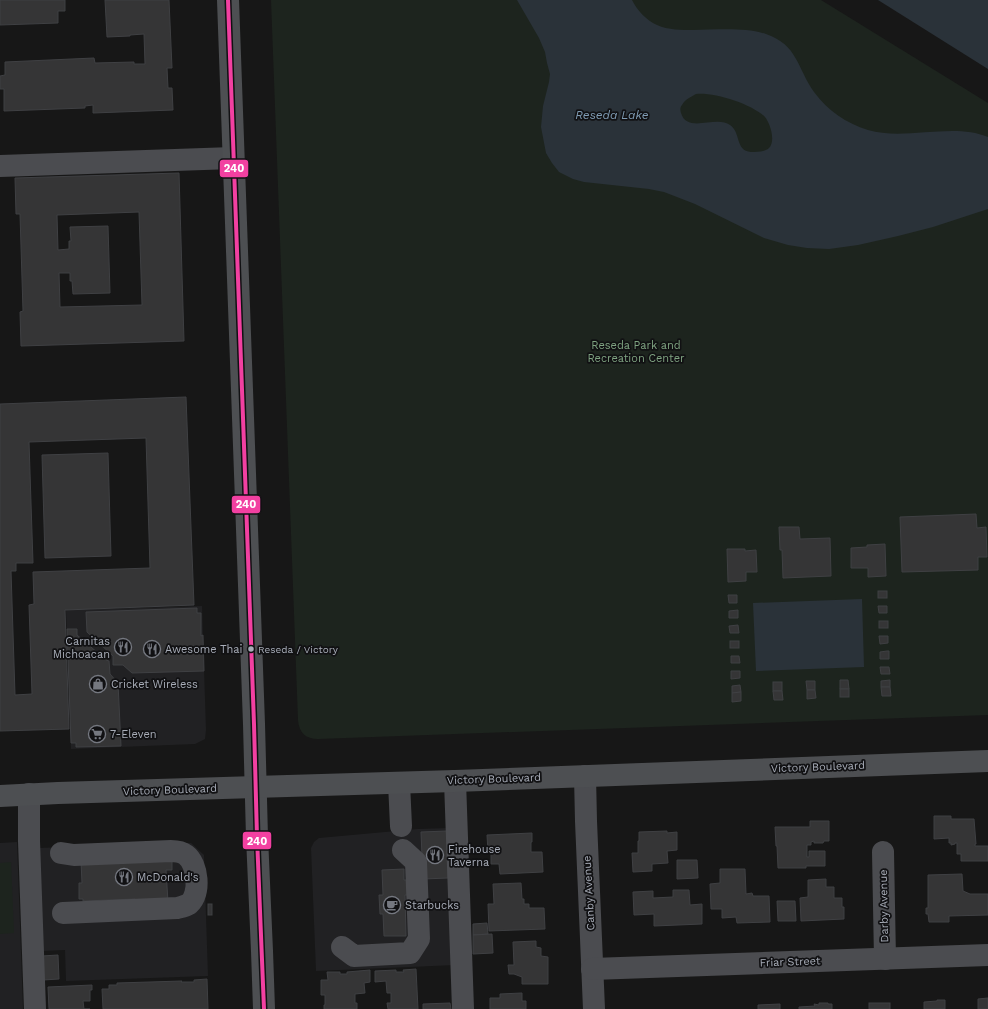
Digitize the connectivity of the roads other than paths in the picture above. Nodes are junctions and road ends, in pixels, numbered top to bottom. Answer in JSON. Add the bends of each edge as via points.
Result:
{"nodes":[{"id":1,"x":228,"y":0,"type":"edge"},
{"id":2,"x":233,"y":158,"type":"junction"},
{"id":3,"x":0,"y":166,"type":"edge"},
{"id":4,"x":988,"y":761,"type":"edge"},
{"id":5,"x":585,"y":776,"type":"junction"},
{"id":6,"x":455,"y":781,"type":"junction"},
{"id":7,"x":399,"y":783,"type":"junction"},
{"id":8,"x":256,"y":787,"type":"junction"},
{"id":9,"x":29,"y":794,"type":"junction"},
{"id":10,"x":0,"y":796,"type":"edge"},
{"id":11,"x":401,"y":826,"type":"dead end"},
{"id":12,"x":403,"y":850,"type":"dead end"},
{"id":13,"x":882,"y":852,"type":"dead end"},
{"id":14,"x":61,"y":853,"type":"dead end"},
{"id":15,"x":63,"y":913,"type":"dead end"},
{"id":16,"x":342,"y":947,"type":"dead end"},
{"id":17,"x":988,"y":955,"type":"edge"},
{"id":18,"x":885,"y":959,"type":"junction"},
{"id":19,"x":592,"y":969,"type":"junction"},
{"id":20,"x":35,"y":1009,"type":"edge"},
{"id":21,"x":264,"y":1009,"type":"edge"},
{"id":22,"x":463,"y":1009,"type":"edge"},
{"id":23,"x":594,"y":1009,"type":"edge"}],
"edges":[{"from":1,"to":2,"type":"main road"},
{"from":2,"to":3,"type":"street"},
{"from":2,"to":8,"type":"main road"},
{"from":4,"to":5,"type":"main road","name":"Victory Boulevard"},
{"from":5,"to":6,"type":"main road","name":"Victory Boulevard"},
{"from":5,"to":19,"type":"street","name":"Canby Avenue"},
{"from":6,"to":7,"type":"main road","name":"Victory Boulevard"},
{"from":6,"to":22,"type":"street"},
{"from":7,"to":8,"type":"main road","name":"Victory Boulevard"},
{"from":7,"to":11,"type":"street"},
{"from":8,"to":9,"type":"main road","name":"Victory Boulevard"},
{"from":8,"to":21,"type":"main road"},
{"from":9,"to":10,"type":"main road","name":"Victory Boulevard"},
{"from":9,"to":20,"type":"street"},
{"from":12,"to":16,"type":"street","via":[[416,862],[419,939],[410,953],[354,956]]},
{"from":13,"to":18,"type":"street","name":"Darby Avenue"},
{"from":14,"to":15,"type":"street","via":[[74,855],[179,852],[186,855],[193,864],[196,876],[195,894],[189,904],[177,908]]},
{"from":17,"to":18,"type":"street","name":"Friar Street"},
{"from":18,"to":19,"type":"street","name":"Friar Street"},
{"from":19,"to":23,"type":"street","name":"Canby Avenue"}]}
